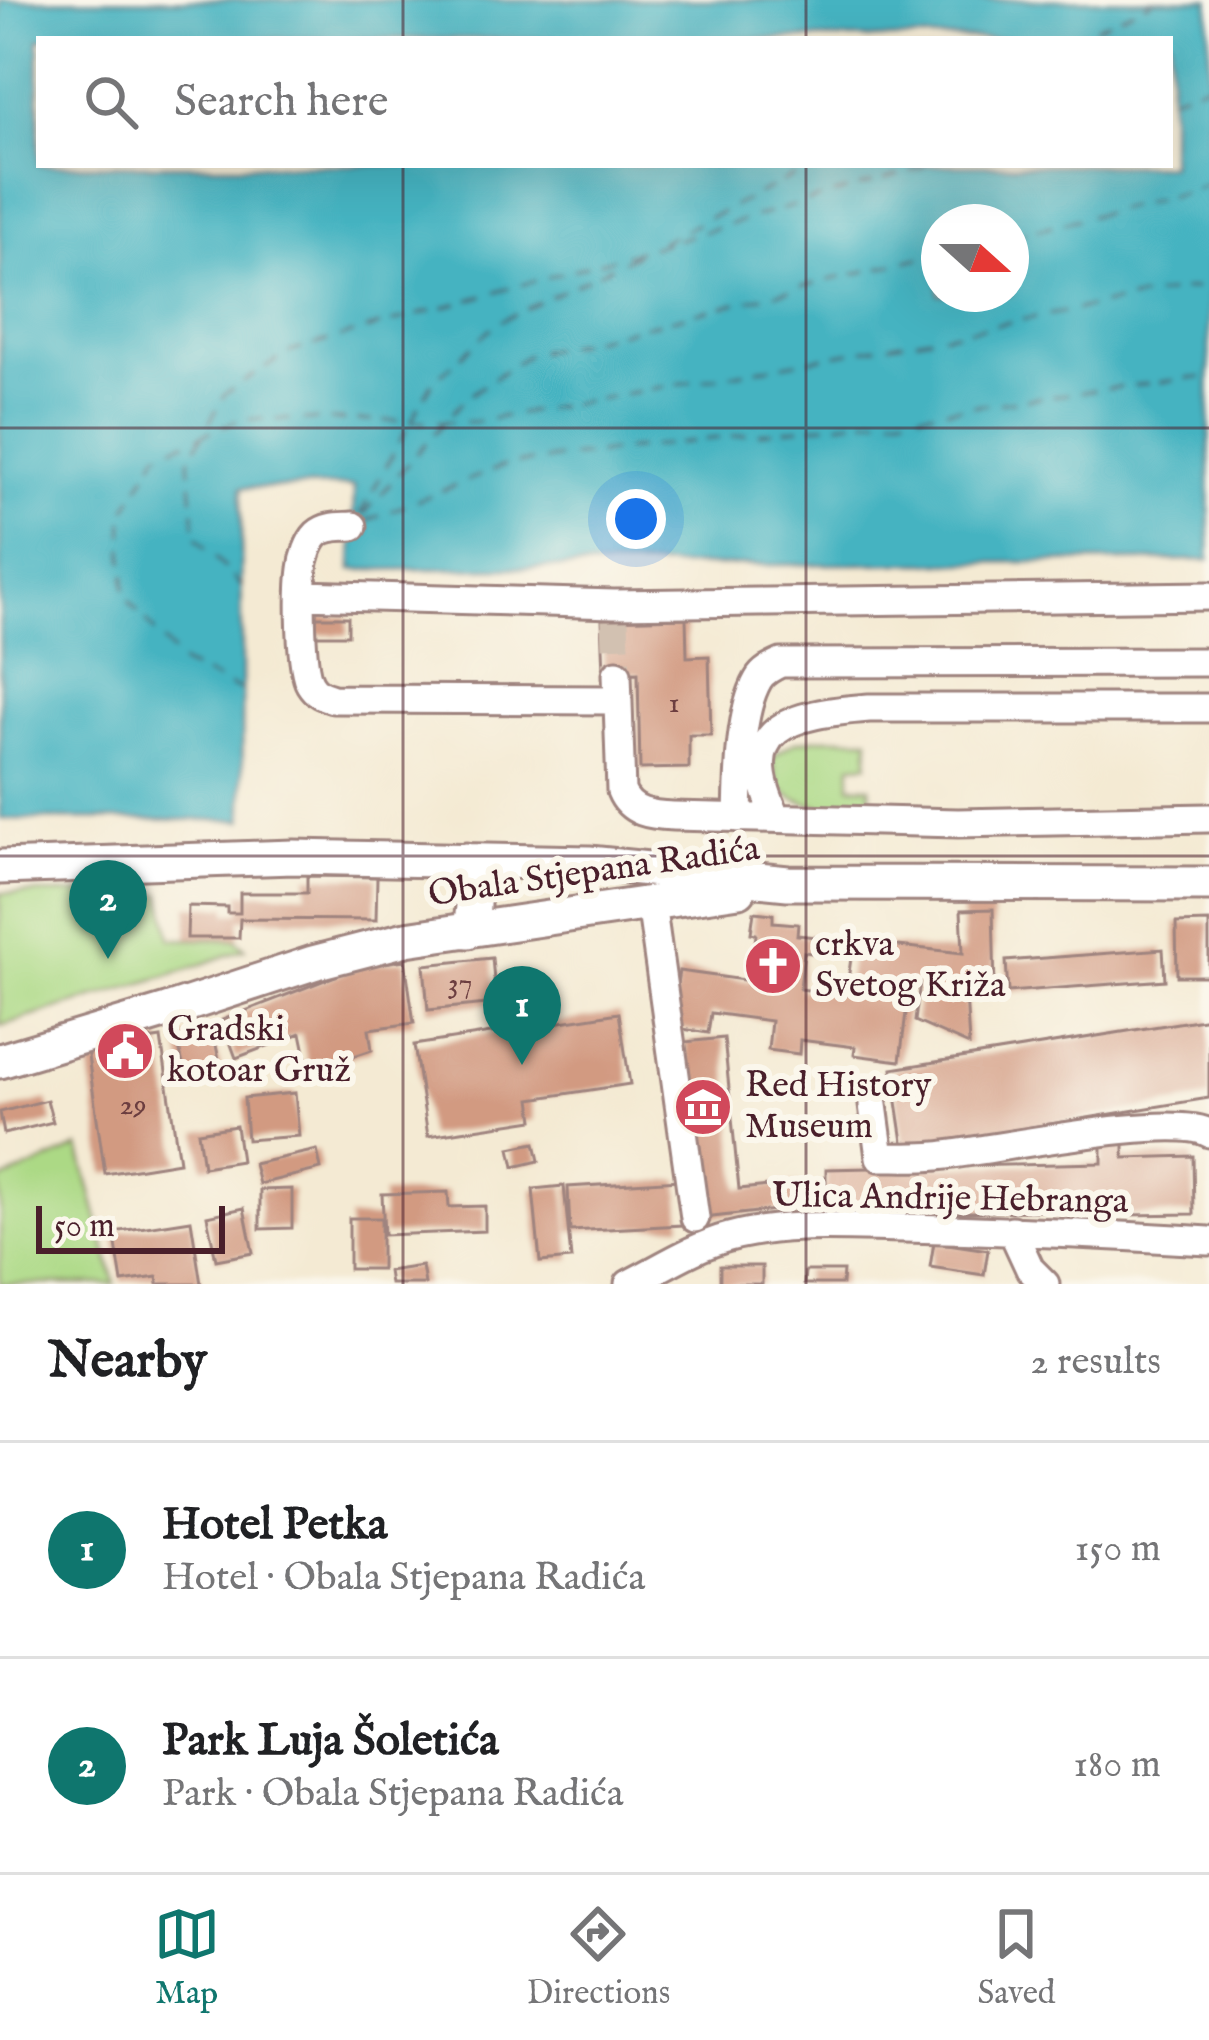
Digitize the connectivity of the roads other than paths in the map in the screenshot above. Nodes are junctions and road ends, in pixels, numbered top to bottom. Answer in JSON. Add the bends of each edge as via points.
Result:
{"nodes":[{"id":1,"x":353,"y":526,"type":"dead end"},
{"id":2,"x":303,"y":595,"type":"junction"},
{"id":3,"x":1209,"y":596,"type":"edge"},
{"id":4,"x":1209,"y":662,"type":"edge"},
{"id":5,"x":1209,"y":708,"type":"edge"},
{"id":6,"x":738,"y":818,"type":"junction"},
{"id":7,"x":777,"y":818,"type":"junction"},
{"id":8,"x":1209,"y":818,"type":"edge"},
{"id":9,"x":466,"y":860,"type":"junction"},
{"id":10,"x":0,"y":867,"type":"edge"},
{"id":11,"x":788,"y":883,"type":"junction"},
{"id":12,"x":1209,"y":884,"type":"edge"},
{"id":13,"x":651,"y":903,"type":"junction"},
{"id":14,"x":468,"y":931,"type":"junction"},
{"id":15,"x":0,"y":1060,"type":"edge"},
{"id":16,"x":873,"y":1105,"type":"dead end"},
{"id":17,"x":1209,"y":1133,"type":"edge"},
{"id":18,"x":694,"y":1218,"type":"dead end"},
{"id":19,"x":1012,"y":1230,"type":"junction"},
{"id":20,"x":1209,"y":1241,"type":"edge"},
{"id":21,"x":685,"y":1270,"type":"edge"},
{"id":22,"x":629,"y":1284,"type":"edge"},
{"id":23,"x":1045,"y":1284,"type":"edge"}],
"edges":[{"from":1,"to":2,"type":"street","via":[[315,536],[305,554]]},
{"from":2,"to":3,"type":"street","via":[[615,612]]},
{"from":2,"to":6,"type":"street","via":[[303,659],[318,694],[617,687],[621,791],[632,806],[658,815]]},
{"from":4,"to":6,"type":"street","via":[[781,663],[758,679],[752,700]]},
{"from":5,"to":7,"type":"street","via":[[815,712],[765,745],[762,775]]},
{"from":6,"to":7,"type":"street"},
{"from":7,"to":8,"type":"street"},
{"from":9,"to":10,"type":"main road","name":"Obala Stjepana Radića"},
{"from":9,"to":11,"type":"main road","name":"Obala Stjepana Radića"},
{"from":9,"to":14,"type":"main road","via":[[475,911]]},
{"from":11,"to":12,"type":"main road"},
{"from":11,"to":13,"type":"main road","name":"Obala Stjepana Radića"},
{"from":13,"to":14,"type":"main road","name":"Obala Stjepana Radića"},
{"from":13,"to":18,"type":"street"},
{"from":14,"to":15,"type":"main road","name":"Obala Stjepana Radića","via":[[313,963]]},
{"from":16,"to":17,"type":"street","via":[[880,1157],[1108,1131],[1188,1126]]},
{"from":19,"to":20,"type":"street","name":"Ulica Andrije Hebranga"},
{"from":19,"to":21,"type":"street","name":"Ulica Andrije Hebranga","via":[[774,1230],[729,1237]]},
{"from":19,"to":23,"type":"street"},
{"from":21,"to":22,"type":"street","name":"Ulica Andrije Hebranga"}]}
